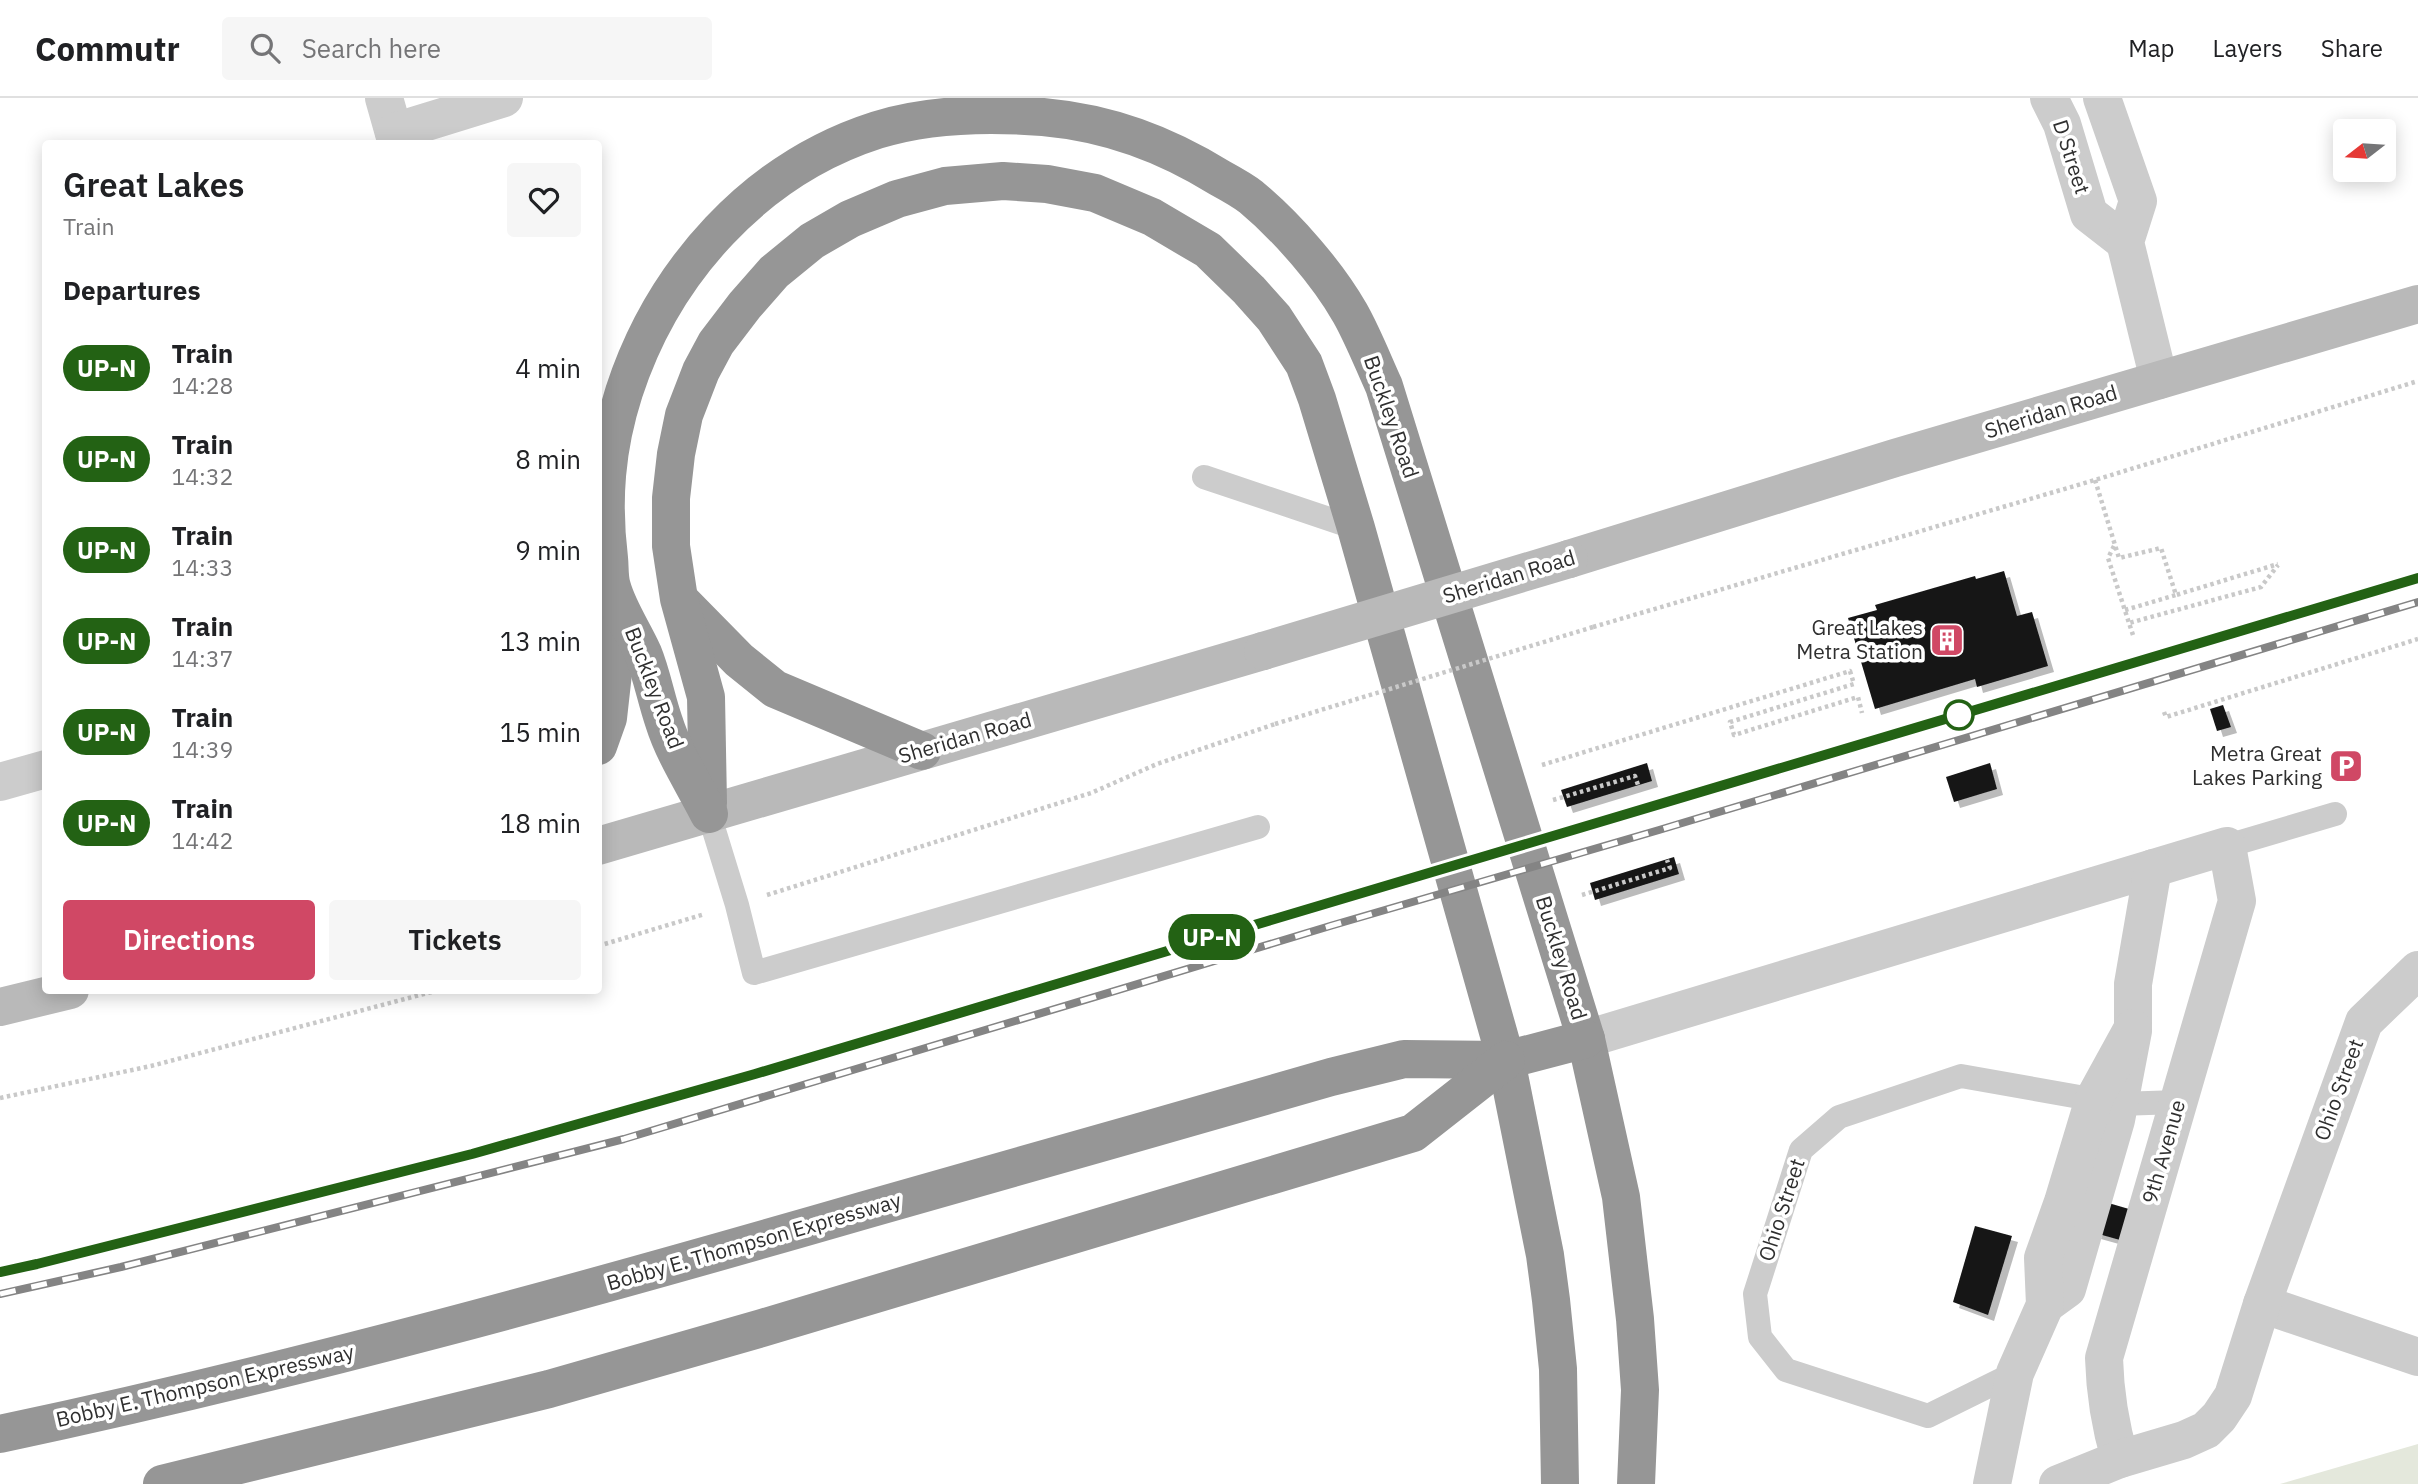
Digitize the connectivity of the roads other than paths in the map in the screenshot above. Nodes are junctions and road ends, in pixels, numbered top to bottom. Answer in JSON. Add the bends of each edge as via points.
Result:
{"nodes":[{"id":1,"x":504,"y":98,"type":"edge"},
{"id":2,"x":2049,"y":98,"type":"edge"},
{"id":3,"x":2102,"y":98,"type":"edge"},
{"id":4,"x":392,"y":124,"type":"edge"},
{"id":5,"x":2125,"y":242,"type":"junction"},
{"id":6,"x":2418,"y":304,"type":"edge"},
{"id":7,"x":2159,"y":380,"type":"junction"},
{"id":8,"x":1204,"y":477,"type":"dead end"},
{"id":9,"x":1356,"y":528,"type":"junction"},
{"id":10,"x":612,"y":587,"type":"junction"},
{"id":11,"x":679,"y":599,"type":"junction"},
{"id":12,"x":602,"y":735,"type":"edge"},
{"id":13,"x":922,"y":751,"type":"junction"},
{"id":14,"x":42,"y":770,"type":"edge"},
{"id":15,"x":0,"y":782,"type":"edge"},
{"id":16,"x":709,"y":814,"type":"junction"},
{"id":17,"x":2335,"y":814,"type":"dead end"},
{"id":18,"x":1258,"y":827,"type":"dead end"},
{"id":19,"x":602,"y":845,"type":"edge"},
{"id":20,"x":2227,"y":846,"type":"junction"},
{"id":21,"x":2153,"y":868,"type":"junction"},
{"id":22,"x":2418,"y":970,"type":"edge"},
{"id":23,"x":54,"y":994,"type":"edge"},
{"id":24,"x":0,"y":1007,"type":"edge"},
{"id":25,"x":1586,"y":1039,"type":"junction"},
{"id":26,"x":1506,"y":1060,"type":"junction"},
{"id":27,"x":2107,"y":1102,"type":"junction"},
{"id":28,"x":2178,"y":1102,"type":"junction"},
{"id":29,"x":2262,"y":1304,"type":"junction"},
{"id":30,"x":2418,"y":1357,"type":"edge"},
{"id":31,"x":2015,"y":1373,"type":"junction"},
{"id":32,"x":0,"y":1434,"type":"edge"},
{"id":33,"x":2120,"y":1459,"type":"junction"},
{"id":34,"x":162,"y":1484,"type":"edge"},
{"id":35,"x":1560,"y":1484,"type":"edge"},
{"id":36,"x":1636,"y":1484,"type":"edge"},
{"id":37,"x":1992,"y":1484,"type":"edge"},
{"id":38,"x":2058,"y":1484,"type":"edge"}],
"edges":[{"from":1,"to":4,"type":"street"},
{"from":2,"to":5,"type":"street","name":"D Street","via":[[2062,124],[2089,214]]},
{"from":3,"to":5,"type":"street","via":[[2138,201]]},
{"from":5,"to":7,"type":"street"},
{"from":6,"to":7,"type":"main road","name":"Sheridan Road"},
{"from":7,"to":13,"type":"main road","name":"Sheridan Road","bridge":true},
{"from":8,"to":9,"type":"lane"},
{"from":9,"to":11,"type":"highway","name":"Buckley Road","via":[[1304,364],[1274,318],[1208,250],[1153,217],[1095,193],[1003,181],[945,186],[897,199],[813,241],[774,272],[716,344],[684,415],[676,454],[671,546]]},
{"from":9,"to":26,"type":"highway","name":"Buckley Road"},
{"from":10,"to":12,"type":"highway","via":[[612,673]]},
{"from":10,"to":16,"type":"highway","name":"Buckley Road","via":[[645,657],[665,726]]},
{"from":10,"to":25,"type":"highway","name":"Buckley Road","via":[[606,469],[617,414],[656,315],[695,258],[734,215],[779,178],[831,149],[879,130],[998,113],[1073,120],[1137,135],[1250,196],[1317,263],[1350,313],[1384,386]]},
{"from":11,"to":13,"type":"highway","via":[[775,690]]},
{"from":11,"to":16,"type":"highway","name":"Buckley Road","via":[[706,697]]},
{"from":13,"to":16,"type":"main road","name":"Sheridan Road"},
{"from":14,"to":15,"type":"street"},
{"from":16,"to":18,"type":"lane","via":[[754,973]]},
{"from":16,"to":19,"type":"main road","name":"Sheridan Road"},
{"from":17,"to":20,"type":"lane"},
{"from":20,"to":21,"type":"street"},
{"from":20,"to":28,"type":"street","name":"9th Avenue","via":[[2237,901]]},
{"from":21,"to":25,"type":"street"},
{"from":21,"to":27,"type":"street","via":[[2133,984],[2133,1028]]},
{"from":22,"to":29,"type":"street","name":"Ohio Street","via":[[2364,1022]]},
{"from":23,"to":24,"type":"main road"},
{"from":25,"to":26,"type":"highway","name":"Bobby E. Thompson Expressway"},
{"from":25,"to":36,"type":"highway","name":"Buckley Road","via":[[1621,1197],[1635,1319],[1640,1390]]},
{"from":26,"to":32,"type":"highway","name":"Bobby E. Thompson Expressway","via":[[1404,1059],[1331,1077],[441,1329]]},
{"from":26,"to":34,"type":"highway","name":"Bobby E. Thompson Expressway","via":[[1413,1133],[562,1385]]},
{"from":26,"to":35,"type":"highway","name":"Buckley Road","via":[[1551,1300],[1558,1369]]},
{"from":27,"to":28,"type":"lane","name":"Ohio Street"},
{"from":27,"to":31,"type":"street","via":[[2043,1258],[2045,1305]]},
{"from":27,"to":31,"type":"lane","name":"Ohio Street","via":[[1961,1076],[1839,1117],[1801,1150],[1755,1294],[1760,1336],[1786,1370],[1928,1416]]},
{"from":28,"to":33,"type":"street","name":"9th Avenue","via":[[2104,1358],[2105,1396]]},
{"from":29,"to":30,"type":"street"},
{"from":29,"to":33,"type":"street","name":"Ohio Street","via":[[2233,1396],[2219,1417],[2195,1435]]},
{"from":31,"to":37,"type":"street"},
{"from":33,"to":38,"type":"street","name":"Ohio Street"}]}
